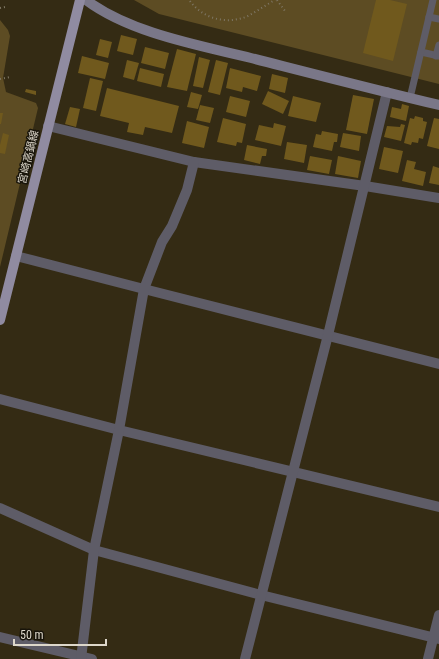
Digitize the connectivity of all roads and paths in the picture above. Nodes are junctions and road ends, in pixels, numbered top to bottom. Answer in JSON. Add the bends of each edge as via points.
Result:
{"nodes":[{"id":1,"x":80,"y":0,"type":"edge"},
{"id":2,"x":86,"y":0,"type":"edge"},
{"id":3,"x":276,"y":0,"type":"edge"},
{"id":4,"x":433,"y":0,"type":"edge"},
{"id":5,"x":190,"y":1,"type":"dead end"},
{"id":6,"x":5,"y":7,"type":"dead end"},
{"id":7,"x":0,"y":8,"type":"edge"},
{"id":8,"x":285,"y":11,"type":"dead end"},
{"id":9,"x":429,"y":17,"type":"junction"},
{"id":10,"x":439,"y":19,"type":"edge"},
{"id":11,"x":439,"y":45,"type":"edge"},
{"id":12,"x":421,"y":52,"type":"junction"},
{"id":13,"x":438,"y":56,"type":"edge"},
{"id":14,"x":10,"y":77,"type":"dead end"},
{"id":15,"x":0,"y":79,"type":"edge"},
{"id":16,"x":387,"y":92,"type":"junction"},
{"id":17,"x":410,"y":98,"type":"junction"},
{"id":18,"x":439,"y":105,"type":"edge"},
{"id":19,"x":48,"y":126,"type":"junction"},
{"id":20,"x":194,"y":162,"type":"junction"},
{"id":21,"x":365,"y":186,"type":"junction"},
{"id":22,"x":439,"y":198,"type":"edge"},
{"id":23,"x":16,"y":256,"type":"junction"},
{"id":24,"x":144,"y":290,"type":"junction"},
{"id":25,"x":0,"y":320,"type":"edge"},
{"id":26,"x":328,"y":335,"type":"junction"},
{"id":27,"x":439,"y":364,"type":"edge"},
{"id":28,"x":0,"y":399,"type":"edge"},
{"id":29,"x":119,"y":430,"type":"junction"},
{"id":30,"x":293,"y":471,"type":"junction"},
{"id":31,"x":439,"y":507,"type":"edge"},
{"id":32,"x":0,"y":508,"type":"edge"},
{"id":33,"x":94,"y":550,"type":"junction"},
{"id":34,"x":261,"y":595,"type":"junction"},
{"id":35,"x":439,"y":615,"type":"edge"},
{"id":36,"x":0,"y":636,"type":"edge"},
{"id":37,"x":436,"y":639,"type":"edge"},
{"id":38,"x":81,"y":658,"type":"edge"},
{"id":39,"x":92,"y":659,"type":"edge"},
{"id":40,"x":245,"y":659,"type":"edge"},
{"id":41,"x":428,"y":659,"type":"edge"}],
"edges":[{"from":1,"to":19,"type":"main road","name":"宮崎高鍋線"},
{"from":2,"to":16,"type":"street","via":[[121,21],[174,39]]},
{"from":3,"to":5,"type":"path","via":[[247,16],[229,20],[212,19],[196,10]]},
{"from":3,"to":8,"type":"path"},
{"from":4,"to":9,"type":"lane"},
{"from":6,"to":7,"type":"path"},
{"from":9,"to":10,"type":"lane"},
{"from":9,"to":12,"type":"lane"},
{"from":11,"to":13,"type":"lane"},
{"from":12,"to":13,"type":"lane"},
{"from":12,"to":17,"type":"lane"},
{"from":14,"to":15,"type":"path"},
{"from":16,"to":17,"type":"street"},
{"from":16,"to":21,"type":"street"},
{"from":17,"to":18,"type":"street"},
{"from":19,"to":20,"type":"street"},
{"from":19,"to":23,"type":"main road","name":"宮崎高鍋線"},
{"from":20,"to":21,"type":"street"},
{"from":20,"to":24,"type":"street","via":[[187,190],[172,226],[162,242]]},
{"from":21,"to":22,"type":"street"},
{"from":21,"to":26,"type":"street"},
{"from":23,"to":24,"type":"street"},
{"from":23,"to":25,"type":"main road","name":"宮崎高鍋線"},
{"from":24,"to":26,"type":"street"},
{"from":24,"to":29,"type":"street"},
{"from":26,"to":27,"type":"street"},
{"from":26,"to":30,"type":"street"},
{"from":28,"to":29,"type":"street"},
{"from":29,"to":30,"type":"street"},
{"from":29,"to":33,"type":"street"},
{"from":30,"to":31,"type":"street"},
{"from":30,"to":34,"type":"street"},
{"from":32,"to":33,"type":"street"},
{"from":33,"to":34,"type":"street"},
{"from":33,"to":38,"type":"street"},
{"from":34,"to":37,"type":"street"},
{"from":34,"to":40,"type":"street"},
{"from":35,"to":37,"type":"street"},
{"from":36,"to":38,"type":"street"},
{"from":37,"to":41,"type":"street"},
{"from":38,"to":39,"type":"street"}]}
